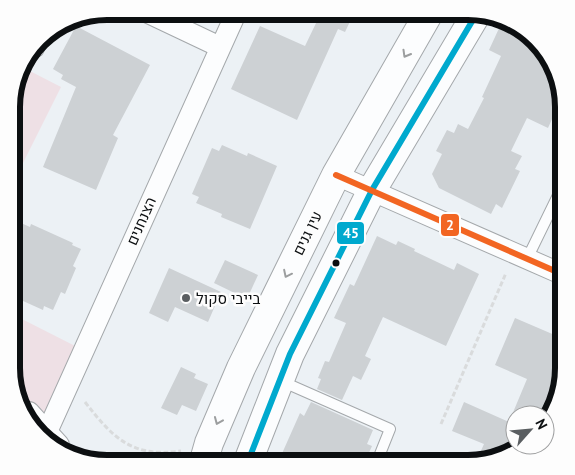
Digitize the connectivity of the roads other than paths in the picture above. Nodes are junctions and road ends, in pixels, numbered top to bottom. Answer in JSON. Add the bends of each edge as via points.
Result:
{"nodes":[{"id":1,"x":163,"y":20,"type":"edge"},
{"id":2,"x":233,"y":20,"type":"edge"},
{"id":3,"x":425,"y":20,"type":"edge"},
{"id":4,"x":473,"y":20,"type":"edge"},
{"id":5,"x":220,"y":47,"type":"junction"},
{"id":6,"x":336,"y":175,"type":"junction"},
{"id":7,"x":372,"y":190,"type":"junction"},
{"id":8,"x":555,"y":198,"type":"edge"},
{"id":9,"x":521,"y":256,"type":"junction"},
{"id":10,"x":555,"y":271,"type":"edge"},
{"id":11,"x":280,"y":381,"type":"junction"},
{"id":12,"x":54,"y":436,"type":"edge"},
{"id":13,"x":206,"y":453,"type":"edge"},
{"id":14,"x":251,"y":455,"type":"edge"},
{"id":15,"x":380,"y":455,"type":"edge"}],
"edges":[{"from":1,"to":5,"type":"street"},
{"from":2,"to":5,"type":"street","name":"הצנחנים"},
{"from":3,"to":6,"type":"main road","name":"עין גנים","one_way":true},
{"from":4,"to":7,"type":"main road"},
{"from":5,"to":12,"type":"street","name":"הצנחנים","via":[[69,382]]},
{"from":6,"to":7,"type":"street"},
{"from":6,"to":13,"type":"main road","name":"עין גנים","one_way":true,"via":[[241,368]]},
{"from":7,"to":9,"type":"street"},
{"from":7,"to":11,"type":"main road","via":[[290,354]]},
{"from":8,"to":9,"type":"lane"},
{"from":9,"to":10,"type":"street"},
{"from":11,"to":14,"type":"main road"},
{"from":11,"to":15,"type":"lane","via":[[390,430]]}]}
